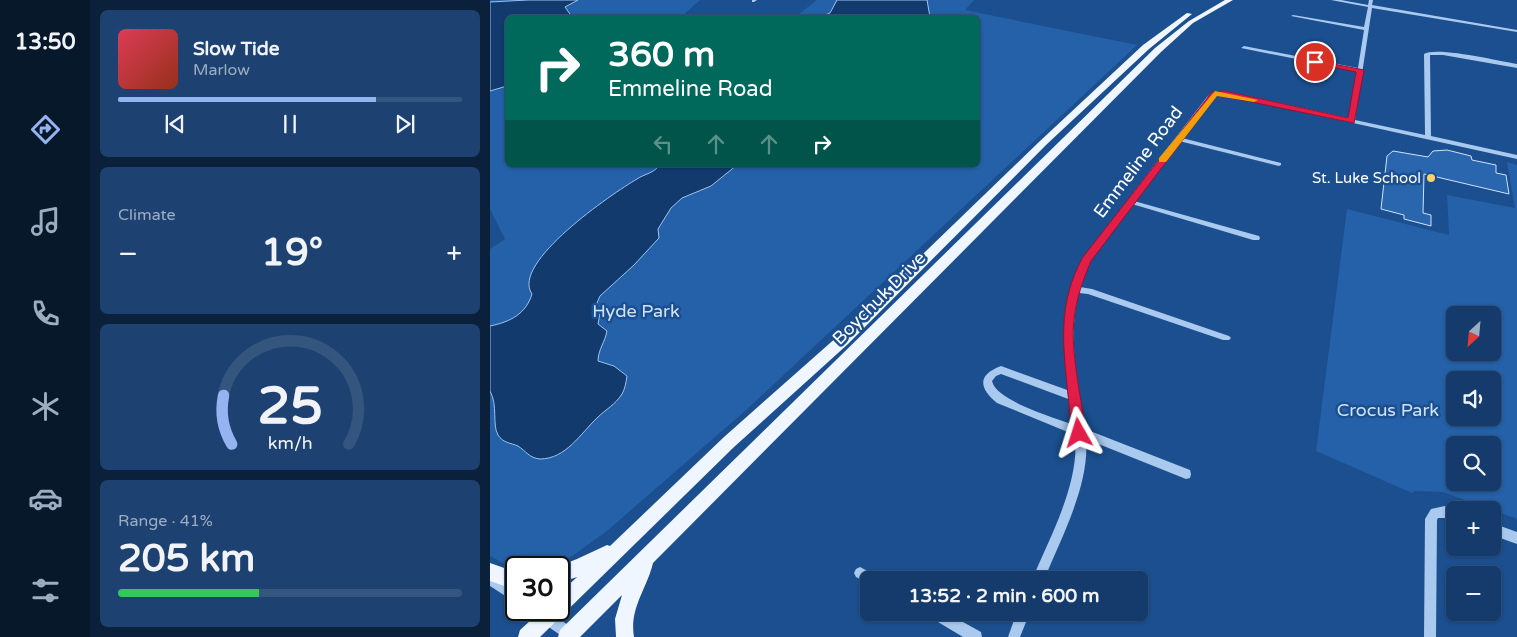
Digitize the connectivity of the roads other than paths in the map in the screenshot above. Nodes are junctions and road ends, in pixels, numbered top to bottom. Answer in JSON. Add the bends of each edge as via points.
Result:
{"nodes":[{"id":1,"x":1214,"y":0,"type":"edge"},
{"id":2,"x":1230,"y":0,"type":"edge"},
{"id":3,"x":1333,"y":0,"type":"edge"},
{"id":4,"x":1371,"y":0,"type":"edge"},
{"id":5,"x":1505,"y":0,"type":"edge"},
{"id":6,"x":1517,"y":2,"type":"edge"},
{"id":7,"x":1370,"y":8,"type":"junction"},
{"id":8,"x":1293,"y":16,"type":"dead end"},
{"id":9,"x":1367,"y":29,"type":"junction"},
{"id":10,"x":1517,"y":31,"type":"edge"},
{"id":11,"x":1244,"y":48,"type":"dead end"},
{"id":12,"x":1517,"y":66,"type":"edge"},
{"id":13,"x":1360,"y":70,"type":"junction"},
{"id":14,"x":1352,"y":121,"type":"junction"},
{"id":15,"x":1428,"y":138,"type":"junction"},
{"id":16,"x":1179,"y":139,"type":"junction"},
{"id":17,"x":1517,"y":157,"type":"edge"},
{"id":18,"x":1279,"y":164,"type":"dead end"},
{"id":19,"x":1131,"y":202,"type":"junction"},
{"id":20,"x":1256,"y":238,"type":"dead end"},
{"id":21,"x":1074,"y":289,"type":"junction"},
{"id":22,"x":1226,"y":338,"type":"dead end"},
{"id":23,"x":1076,"y":397,"type":"junction"},
{"id":24,"x":1079,"y":433,"type":"junction"},
{"id":25,"x":1186,"y":474,"type":"dead end"},
{"id":26,"x":1446,"y":512,"type":"edge"},
{"id":27,"x":1501,"y":532,"type":"edge"},
{"id":28,"x":1517,"y":538,"type":"edge"},
{"id":29,"x":622,"y":544,"type":"junction"},
{"id":30,"x":648,"y":557,"type":"junction"},
{"id":31,"x":570,"y":570,"type":"edge"},
{"id":32,"x":1042,"y":571,"type":"edge"},
{"id":33,"x":490,"y":572,"type":"edge"},
{"id":34,"x":505,"y":577,"type":"edge"},
{"id":35,"x":490,"y":579,"type":"edge"},
{"id":36,"x":505,"y":589,"type":"edge"},
{"id":37,"x":570,"y":591,"type":"edge"},
{"id":38,"x":540,"y":621,"type":"edge"},
{"id":39,"x":557,"y":621,"type":"edge"},
{"id":40,"x":948,"y":621,"type":"edge"},
{"id":41,"x":1020,"y":621,"type":"edge"},
{"id":42,"x":570,"y":636,"type":"edge"},
{"id":43,"x":527,"y":637,"type":"edge"},
{"id":44,"x":625,"y":637,"type":"edge"},
{"id":45,"x":976,"y":637,"type":"edge"},
{"id":46,"x":1014,"y":637,"type":"edge"},
{"id":47,"x":1430,"y":637,"type":"edge"}],
"edges":[{"from":1,"to":29,"type":"main road","name":"Boychuk Drive","via":[[1176,23],[1146,47],[1043,143],[843,340],[728,442]]},
{"from":2,"to":30,"type":"main road","name":"Boychuk Drive","via":[[1191,22],[1158,50]]},
{"from":3,"to":7,"type":"street"},
{"from":4,"to":7,"type":"street"},
{"from":5,"to":6,"type":"street"},
{"from":7,"to":9,"type":"street"},
{"from":7,"to":10,"type":"street"},
{"from":8,"to":9,"type":"street"},
{"from":9,"to":13,"type":"street"},
{"from":11,"to":13,"type":"street"},
{"from":12,"to":15,"type":"street","via":[[1429,53]]},
{"from":13,"to":14,"type":"street"},
{"from":14,"to":15,"type":"street","name":"Emmeline Road"},
{"from":14,"to":16,"type":"street","name":"Emmeline Road","via":[[1215,93]]},
{"from":15,"to":17,"type":"street","name":"Emmeline Road"},
{"from":16,"to":18,"type":"street"},
{"from":16,"to":19,"type":"street","name":"Emmeline Road"},
{"from":19,"to":20,"type":"street"},
{"from":19,"to":21,"type":"street","name":"Emmeline Road","via":[[1086,260]]},
{"from":21,"to":22,"type":"street"},
{"from":21,"to":23,"type":"street","name":"Emmeline Road","via":[[1068,340]]},
{"from":23,"to":24,"type":"street","name":"Emmeline Road"},
{"from":23,"to":24,"type":"street","via":[[1001,370],[993,372],[988,379],[988,390],[994,397]]},
{"from":24,"to":25,"type":"street"},
{"from":24,"to":32,"type":"street","name":"Emmeline Road","via":[[1081,457],[1066,513]]},
{"from":26,"to":47,"type":"street","via":[[1435,513],[1431,519]]},
{"from":27,"to":28,"type":"street"},
{"from":29,"to":31,"type":"main road"},
{"from":29,"to":37,"type":"main road","name":"Boychuk Drive"},
{"from":30,"to":42,"type":"main road","name":"Boychuk Drive"},
{"from":30,"to":44,"type":"main road","via":[[628,602],[622,629]]},
{"from":33,"to":34,"type":"main road"},
{"from":35,"to":36,"type":"street"},
{"from":38,"to":43,"type":"main road","name":"Boychuk Drive"},
{"from":39,"to":42,"type":"street"},
{"from":40,"to":45,"type":"street"},
{"from":41,"to":46,"type":"street"}]}
